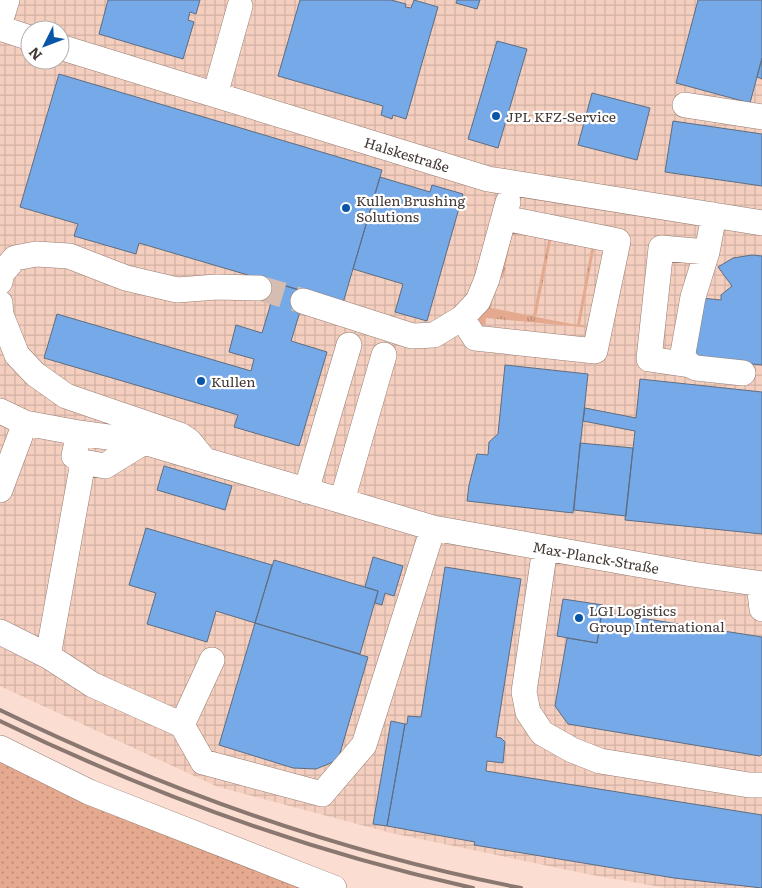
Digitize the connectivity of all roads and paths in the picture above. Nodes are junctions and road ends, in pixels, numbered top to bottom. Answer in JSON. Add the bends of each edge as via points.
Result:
{"nodes":[{"id":1,"x":7,"y":0,"type":"edge"},
{"id":2,"x":240,"y":6,"type":"dead end"},
{"id":3,"x":0,"y":22,"type":"edge"},
{"id":4,"x":0,"y":28,"type":"edge"},
{"id":5,"x":20,"y":35,"type":"edge"},
{"id":6,"x":70,"y":50,"type":"edge"},
{"id":7,"x":215,"y":95,"type":"junction"},
{"id":8,"x":685,"y":105,"type":"dead end"},
{"id":9,"x":762,"y":117,"type":"edge"},
{"id":10,"x":513,"y":183,"type":"junction"},
{"id":11,"x":714,"y":215,"type":"junction"},
{"id":12,"x":504,"y":218,"type":"junction"},
{"id":13,"x":762,"y":223,"type":"edge"},
{"id":14,"x":707,"y":252,"type":"junction"},
{"id":15,"x":0,"y":282,"type":"edge"},
{"id":16,"x":259,"y":288,"type":"tunnel mouth"},
{"id":17,"x":303,"y":302,"type":"tunnel mouth"},
{"id":18,"x":0,"y":303,"type":"edge"},
{"id":19,"x":462,"y":318,"type":"junction"},
{"id":20,"x":349,"y":345,"type":"dead end"},
{"id":21,"x":384,"y":355,"type":"dead end"},
{"id":22,"x":690,"y":365,"type":"junction"},
{"id":23,"x":743,"y":373,"type":"dead end"},
{"id":24,"x":0,"y":411,"type":"edge"},
{"id":25,"x":25,"y":423,"type":"junction"},
{"id":26,"x":79,"y":433,"type":"junction"},
{"id":27,"x":144,"y":442,"type":"junction"},
{"id":28,"x":204,"y":460,"type":"junction"},
{"id":29,"x":83,"y":462,"type":"junction"},
{"id":30,"x":0,"y":490,"type":"edge"},
{"id":31,"x":306,"y":491,"type":"junction"},
{"id":32,"x":342,"y":501,"type":"junction"},
{"id":33,"x":433,"y":528,"type":"junction"},
{"id":34,"x":545,"y":548,"type":"junction"},
{"id":35,"x":761,"y":591,"type":"edge"},
{"id":36,"x":0,"y":632,"type":"edge"},
{"id":37,"x":48,"y":656,"type":"junction"},
{"id":38,"x":212,"y":660,"type":"dead end"},
{"id":39,"x":182,"y":725,"type":"junction"},
{"id":40,"x":0,"y":748,"type":"edge"},
{"id":41,"x":762,"y":785,"type":"edge"},
{"id":42,"x":336,"y":888,"type":"edge"}],
"edges":[{"from":1,"to":3,"type":"street"},
{"from":2,"to":7,"type":"street"},
{"from":4,"to":5,"type":"street"},
{"from":6,"to":7,"type":"street","name":"Halskestraße"},
{"from":7,"to":10,"type":"street","name":"Halskestraße","via":[[488,179]]},
{"from":8,"to":9,"type":"street"},
{"from":10,"to":11,"type":"street","name":"Halskestraße"},
{"from":10,"to":12,"type":"street"},
{"from":11,"to":13,"type":"street","name":"Halskestraße"},
{"from":11,"to":14,"type":"street"},
{"from":12,"to":19,"type":"street","via":[[478,301]]},
{"from":12,"to":19,"type":"street","via":[[618,241],[595,351],[475,338]]},
{"from":14,"to":22,"type":"street","via":[[693,298],[682,353]]},
{"from":14,"to":22,"type":"street","via":[[661,248],[648,359]]},
{"from":15,"to":16,"type":"street","via":[[2,273],[15,258],[36,254],[68,256],[126,278],[177,290]]},
{"from":17,"to":19,"type":"street","via":[[412,336],[434,335]]},
{"from":18,"to":28,"type":"street","via":[[17,355],[35,374],[66,396],[180,434]]},
{"from":20,"to":31,"type":"street"},
{"from":21,"to":32,"type":"street"},
{"from":22,"to":23,"type":"street"},
{"from":24,"to":25,"type":"street","name":"Max-Planck-Straße"},
{"from":25,"to":26,"type":"street","name":"Max-Planck-Straße"},
{"from":25,"to":30,"type":"street"},
{"from":26,"to":27,"type":"street","name":"Max-Planck-Straße"},
{"from":26,"to":29,"type":"street","via":[[74,456]]},
{"from":27,"to":28,"type":"street","name":"Max-Planck-Straße"},
{"from":27,"to":29,"type":"street","via":[[105,466]]},
{"from":28,"to":31,"type":"street","name":"Max-Planck-Straße"},
{"from":29,"to":37,"type":"street"},
{"from":31,"to":32,"type":"street","name":"Max-Planck-Straße"},
{"from":32,"to":33,"type":"street","name":"Max-Planck-Straße"},
{"from":33,"to":34,"type":"street","name":"Max-Planck-Straße"},
{"from":33,"to":39,"type":"street","via":[[364,745],[322,794],[203,762]]},
{"from":34,"to":35,"type":"street","name":"Max-Planck-Straße"},
{"from":34,"to":41,"type":"street","via":[[524,692],[528,712],[542,733],[600,761]]},
{"from":36,"to":37,"type":"street"},
{"from":37,"to":39,"type":"street","via":[[93,685]]},
{"from":38,"to":39,"type":"street"},
{"from":40,"to":42,"type":"street","via":[[89,792]]}]}
